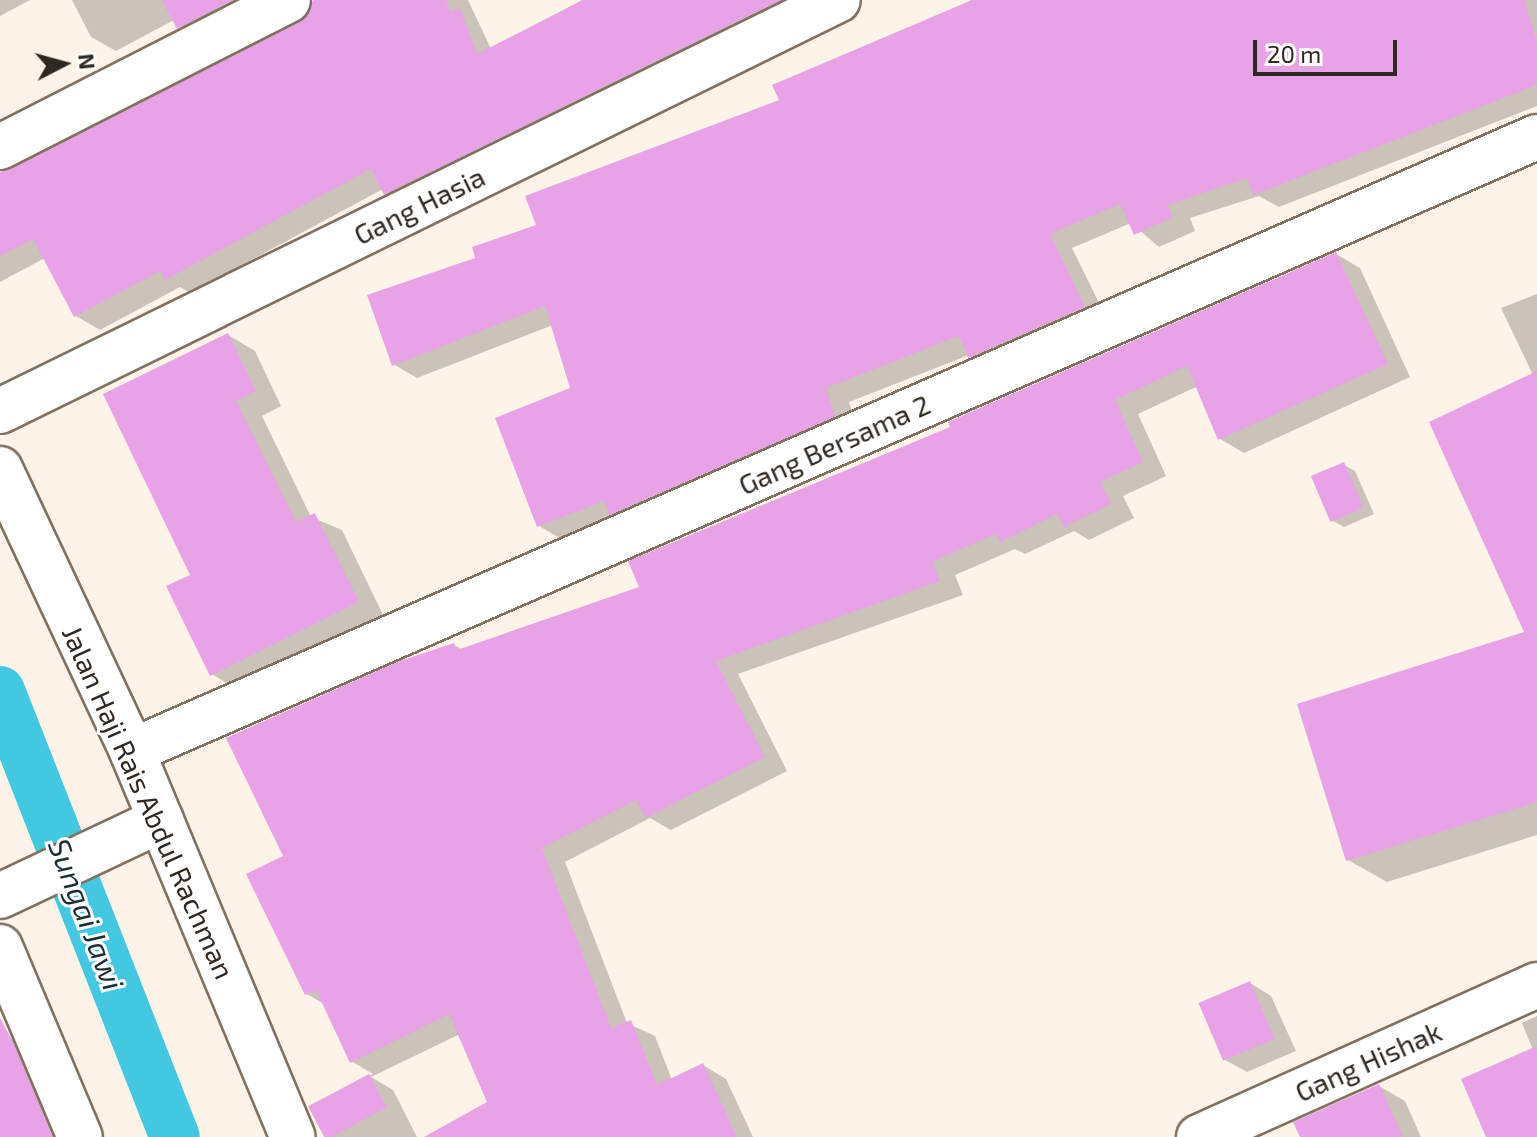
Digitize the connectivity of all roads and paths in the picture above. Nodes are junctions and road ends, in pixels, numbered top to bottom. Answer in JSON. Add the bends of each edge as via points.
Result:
{"nodes":[{"id":1,"x":288,"y":0,"type":"edge"},
{"id":2,"x":838,"y":0,"type":"edge"},
{"id":3,"x":1537,"y":137,"type":"edge"},
{"id":4,"x":0,"y":147,"type":"edge"},
{"id":5,"x":0,"y":411,"type":"edge"},
{"id":6,"x":0,"y":469,"type":"edge"},
{"id":7,"x":132,"y":751,"type":"junction"},
{"id":8,"x":143,"y":829,"type":"junction"},
{"id":9,"x":11,"y":890,"type":"edge"},
{"id":10,"x":0,"y":947,"type":"edge"},
{"id":11,"x":1537,"y":985,"type":"edge"},
{"id":12,"x":80,"y":1137,"type":"edge"},
{"id":13,"x":293,"y":1137,"type":"edge"},
{"id":14,"x":1199,"y":1137,"type":"edge"}],
"edges":[{"from":1,"to":4,"type":"street"},
{"from":2,"to":5,"type":"street","name":"Gang Hasia"},
{"from":3,"to":7,"type":"street","name":"Gang Bersama 2"},
{"from":6,"to":7,"type":"street","name":"Jalan Haji Rais Abdul Rachman"},
{"from":7,"to":8,"type":"street","name":"Jalan Haji Rais Abdul Rachman"},
{"from":8,"to":9,"type":"street"},
{"from":8,"to":13,"type":"street","name":"Jalan Haji Rais Abdul Rachman"},
{"from":10,"to":12,"type":"street"},
{"from":11,"to":14,"type":"street","name":"Gang Hishak"}]}
